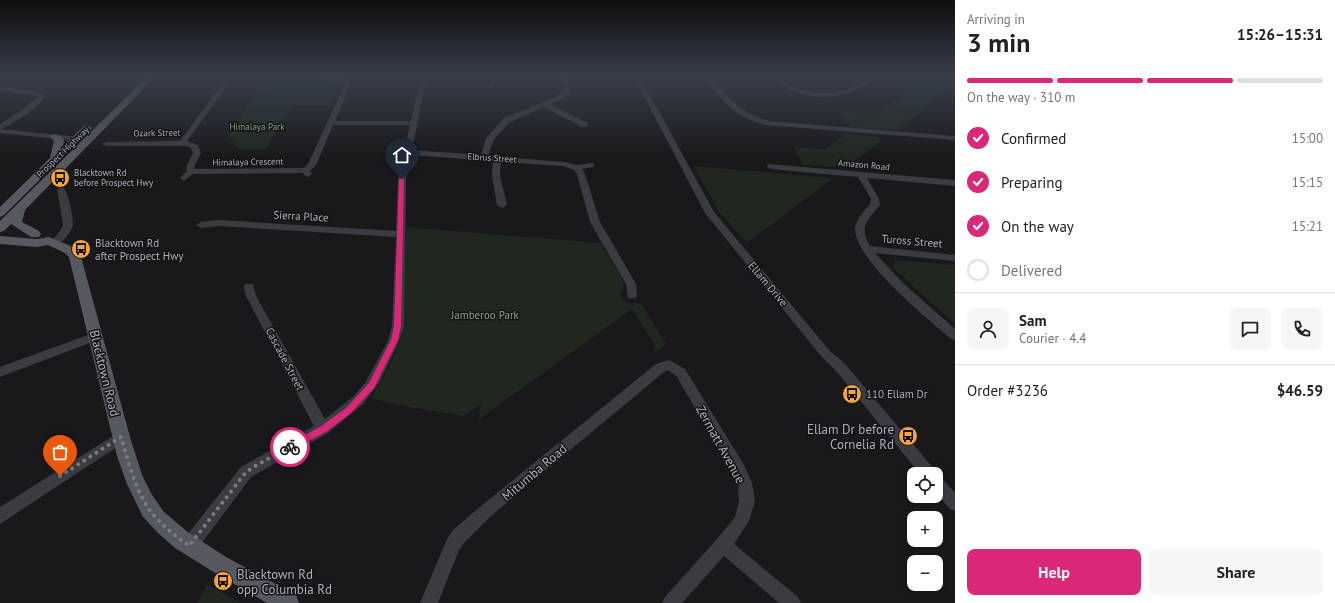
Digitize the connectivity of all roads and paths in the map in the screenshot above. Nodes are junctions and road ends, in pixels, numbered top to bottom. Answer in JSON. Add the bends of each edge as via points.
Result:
{"nodes":[{"id":1,"x":35,"y":103,"type":"edge"},
{"id":2,"x":114,"y":103,"type":"edge"},
{"id":3,"x":125,"y":103,"type":"edge"},
{"id":4,"x":211,"y":103,"type":"edge"},
{"id":5,"x":340,"y":103,"type":"edge"},
{"id":6,"x":418,"y":103,"type":"edge"},
{"id":7,"x":651,"y":103,"type":"edge"},
{"id":8,"x":727,"y":103,"type":"edge"},
{"id":9,"x":544,"y":104,"type":"joint"},
{"id":10,"x":331,"y":123,"type":"junction"},
{"id":11,"x":413,"y":123,"type":"junction"},
{"id":12,"x":585,"y":125,"type":"dead end"},
{"id":13,"x":0,"y":127,"type":"edge"},
{"id":14,"x":0,"y":131,"type":"edge"},
{"id":15,"x":54,"y":137,"type":"junction"},
{"id":16,"x":955,"y":138,"type":"edge"},
{"id":17,"x":76,"y":139,"type":"junction"},
{"id":18,"x":88,"y":140,"type":"junction"},
{"id":19,"x":182,"y":142,"type":"junction"},
{"id":20,"x":106,"y":144,"type":"dead end"},
{"id":21,"x":407,"y":152,"type":"junction"},
{"id":22,"x":484,"y":157,"type":"junction"},
{"id":23,"x":497,"y":158,"type":"junction"},
{"id":24,"x":55,"y":159,"type":"junction"},
{"id":25,"x":590,"y":165,"type":"dead end"},
{"id":26,"x":772,"y":166,"type":"dead end"},
{"id":27,"x":577,"y":168,"type":"junction"},
{"id":28,"x":191,"y":172,"type":"junction"},
{"id":29,"x":861,"y":175,"type":"junction"},
{"id":30,"x":184,"y":178,"type":"dead end"},
{"id":31,"x":955,"y":183,"type":"edge"},
{"id":32,"x":61,"y":190,"type":"dead end"},
{"id":33,"x":502,"y":205,"type":"dead end"},
{"id":34,"x":19,"y":209,"type":"junction"},
{"id":35,"x":0,"y":214,"type":"edge"},
{"id":36,"x":201,"y":225,"type":"dead end"},
{"id":37,"x":0,"y":228,"type":"edge"},
{"id":38,"x":0,"y":234,"type":"edge"},
{"id":39,"x":35,"y":234,"type":"junction"},
{"id":40,"x":400,"y":234,"type":"junction"},
{"id":41,"x":0,"y":240,"type":"edge"},
{"id":42,"x":52,"y":242,"type":"junction"},
{"id":43,"x":867,"y":249,"type":"junction"},
{"id":44,"x":0,"y":250,"type":"edge"},
{"id":45,"x":955,"y":258,"type":"edge"},
{"id":46,"x":250,"y":287,"type":"dead end"},
{"id":47,"x":632,"y":295,"type":"dead end"},
{"id":48,"x":96,"y":336,"type":"junction"},
{"id":49,"x":955,"y":336,"type":"edge"},
{"id":50,"x":669,"y":365,"type":"joint"},
{"id":51,"x":0,"y":372,"type":"edge"},
{"id":52,"x":323,"y":429,"type":"junction"},
{"id":53,"x":121,"y":437,"type":"junction"},
{"id":54,"x":923,"y":467,"type":"edge"},
{"id":55,"x":943,"y":490,"type":"edge"},
{"id":56,"x":955,"y":504,"type":"edge"},
{"id":57,"x":0,"y":516,"type":"edge"},
{"id":58,"x":723,"y":545,"type":"junction"},
{"id":59,"x":189,"y":546,"type":"junction"},
{"id":60,"x":288,"y":603,"type":"edge"},
{"id":61,"x":429,"y":603,"type":"edge"},
{"id":62,"x":671,"y":603,"type":"edge"},
{"id":63,"x":792,"y":603,"type":"edge"}],
"edges":[{"from":1,"to":13,"type":"street"},
{"from":2,"to":17,"type":"main road","name":"Prospect Highway"},
{"from":3,"to":18,"type":"main road"},
{"from":4,"to":19,"type":"street"},
{"from":5,"to":10,"type":"street","name":"Himalaya Crescent"},
{"from":6,"to":11,"type":"street"},
{"from":7,"to":54,"type":"street","name":"Ellam Drive","via":[[710,214]]},
{"from":8,"to":16,"type":"street","via":[[744,115],[768,123]]},
{"from":9,"to":12,"type":"street"},
{"from":9,"to":22,"type":"street","via":[[507,120],[490,138]]},
{"from":10,"to":11,"type":"street"},
{"from":10,"to":28,"type":"street","name":"Himalaya Crescent","via":[[312,165],[306,172]]},
{"from":11,"to":21,"type":"street"},
{"from":14,"to":15,"type":"street"},
{"from":15,"to":17,"type":"street"},
{"from":15,"to":24,"type":"main road","via":[[60,143]]},
{"from":17,"to":18,"type":"street"},
{"from":17,"to":24,"type":"main road","name":"Prospect Highway"},
{"from":18,"to":34,"type":"main road"},
{"from":19,"to":20,"type":"street","name":"Ozark Street"},
{"from":19,"to":28,"type":"street","name":"Ozark Street","via":[[196,150],[190,167]]},
{"from":21,"to":22,"type":"street","name":"Elbrus Street"},
{"from":21,"to":40,"type":"street","via":[[402,179]]},
{"from":22,"to":23,"type":"street","name":"Elbrus Street"},
{"from":23,"to":27,"type":"street","name":"Elbrus Street","via":[[564,164]]},
{"from":23,"to":33,"type":"street","via":[[496,176]]},
{"from":24,"to":35,"type":"main road","name":"Prospect Highway"},
{"from":25,"to":27,"type":"street","name":"Elbrus Street"},
{"from":26,"to":29,"type":"street","name":"Amazon Road"},
{"from":27,"to":47,"type":"street","via":[[592,215],[631,284]]},
{"from":28,"to":30,"type":"street"},
{"from":29,"to":31,"type":"street","name":"Amazon Road"},
{"from":29,"to":43,"type":"street","via":[[875,199],[875,205],[865,215],[859,232]]},
{"from":32,"to":42,"type":"street","via":[[68,224],[67,229]]},
{"from":34,"to":37,"type":"main road"},
{"from":34,"to":39,"type":"main road","via":[[16,223]]},
{"from":36,"to":40,"type":"street","name":"Sierra Place","via":[[219,223]]},
{"from":38,"to":39,"type":"main road","name":"Blacktown Road"},
{"from":39,"to":42,"type":"main road","name":"Blacktown Road","via":[[46,236]]},
{"from":40,"to":52,"type":"street","via":[[398,326],[394,340],[371,386],[348,410]]},
{"from":41,"to":42,"type":"main road"},
{"from":42,"to":44,"type":"main road"},
{"from":42,"to":48,"type":"main road","name":"Blacktown Road","via":[[69,250],[75,256]]},
{"from":43,"to":45,"type":"street","name":"Tuross Street"},
{"from":43,"to":49,"type":"street","via":[[885,272]]},
{"from":46,"to":52,"type":"street","name":"Cascade Street","via":[[251,296]]},
{"from":48,"to":51,"type":"street"},
{"from":48,"to":53,"type":"main road","name":"Blacktown Road"},
{"from":50,"to":58,"type":"street","name":"Zermatt Avenue","via":[[681,373],[745,483],[747,501],[741,521]]},
{"from":50,"to":61,"type":"street","name":"Mitumba Road","via":[[660,368],[459,536]]},
{"from":52,"to":59,"type":"street","via":[[246,472]]},
{"from":53,"to":57,"type":"street"},
{"from":53,"to":59,"type":"main road","name":"Blacktown Road","via":[[149,510],[157,520]]},
{"from":55,"to":56,"type":"street"},
{"from":58,"to":62,"type":"street","name":"Zermatt Avenue"},
{"from":58,"to":63,"type":"street"},
{"from":59,"to":60,"type":"main road","name":"Blacktown Road"}]}
